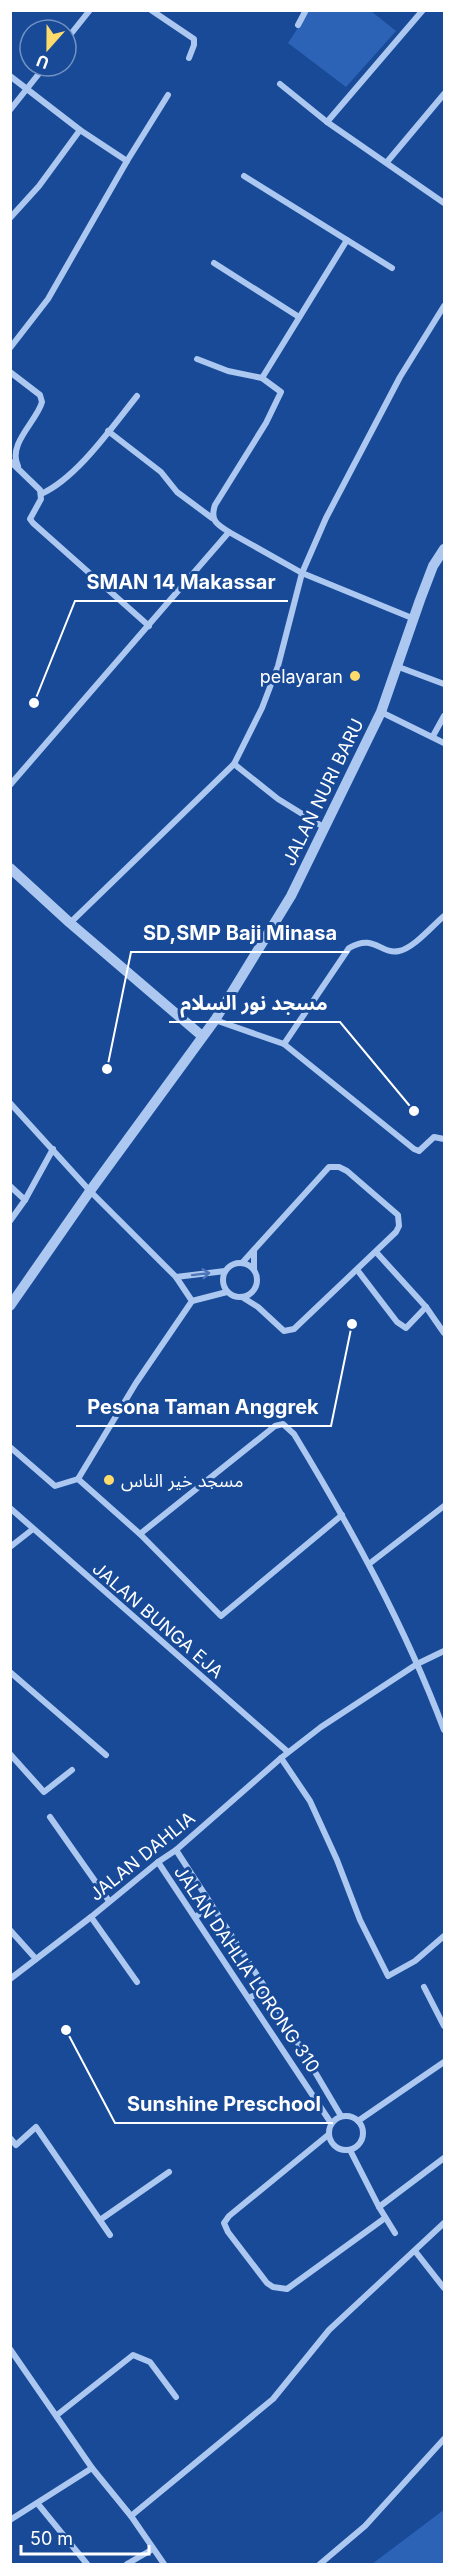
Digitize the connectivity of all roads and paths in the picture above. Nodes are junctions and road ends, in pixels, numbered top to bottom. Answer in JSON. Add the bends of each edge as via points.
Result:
{"nodes":[{"id":1,"x":90,"y":10,"type":"edge"},
{"id":2,"x":152,"y":10,"type":"edge"},
{"id":3,"x":306,"y":10,"type":"edge"},
{"id":4,"x":423,"y":10,"type":"edge"},
{"id":5,"x":78,"y":25,"type":"edge"},
{"id":6,"x":298,"y":25,"type":"dead end"},
{"id":7,"x":189,"y":58,"type":"dead end"},
{"id":8,"x":10,"y":76,"type":"edge"},
{"id":9,"x":36,"y":78,"type":"edge"},
{"id":10,"x":280,"y":84,"type":"dead end"},
{"id":11,"x":27,"y":90,"type":"junction"},
{"id":12,"x":444,"y":94,"type":"edge"},
{"id":13,"x":168,"y":96,"type":"dead end"},
{"id":14,"x":10,"y":110,"type":"edge"},
{"id":15,"x":327,"y":122,"type":"junction"},
{"id":16,"x":80,"y":130,"type":"junction"},
{"id":17,"x":127,"y":161,"type":"junction"},
{"id":18,"x":387,"y":162,"type":"junction"},
{"id":19,"x":244,"y":176,"type":"dead end"},
{"id":20,"x":444,"y":203,"type":"edge"},
{"id":21,"x":10,"y":218,"type":"edge"},
{"id":22,"x":347,"y":240,"type":"junction"},
{"id":23,"x":214,"y":263,"type":"dead end"},
{"id":24,"x":392,"y":268,"type":"dead end"},
{"id":25,"x":444,"y":306,"type":"edge"},
{"id":26,"x":299,"y":317,"type":"junction"},
{"id":27,"x":10,"y":348,"type":"edge"},
{"id":28,"x":197,"y":359,"type":"dead end"},
{"id":29,"x":10,"y":372,"type":"edge"},
{"id":30,"x":262,"y":378,"type":"junction"},
{"id":31,"x":137,"y":396,"type":"dead end"},
{"id":32,"x":108,"y":431,"type":"junction"},
{"id":33,"x":10,"y":461,"type":"edge"},
{"id":34,"x":19,"y":469,"type":"junction"},
{"id":35,"x":41,"y":494,"type":"junction"},
{"id":36,"x":212,"y":518,"type":"junction"},
{"id":37,"x":229,"y":532,"type":"junction"},
{"id":38,"x":444,"y":549,"type":"edge"},
{"id":39,"x":302,"y":573,"type":"junction"},
{"id":40,"x":412,"y":618,"type":"junction"},
{"id":41,"x":149,"y":626,"type":"junction"},
{"id":42,"x":396,"y":666,"type":"junction"},
{"id":43,"x":444,"y":684,"type":"edge"},
{"id":44,"x":381,"y":712,"type":"junction"},
{"id":45,"x":444,"y":716,"type":"edge"},
{"id":46,"x":433,"y":736,"type":"junction"},
{"id":47,"x":444,"y":743,"type":"edge"},
{"id":48,"x":234,"y":764,"type":"junction"},
{"id":49,"x":10,"y":785,"type":"edge"},
{"id":50,"x":325,"y":828,"type":"junction"},
{"id":51,"x":10,"y":868,"type":"edge"},
{"id":52,"x":444,"y":916,"type":"edge"},
{"id":53,"x":70,"y":923,"type":"junction"},
{"id":54,"x":215,"y":1020,"type":"junction"},
{"id":55,"x":202,"y":1036,"type":"junction"},
{"id":56,"x":284,"y":1044,"type":"junction"},
{"id":57,"x":10,"y":1103,"type":"edge"},
{"id":58,"x":444,"y":1139,"type":"edge"},
{"id":59,"x":52,"y":1149,"type":"junction"},
{"id":60,"x":10,"y":1186,"type":"edge"},
{"id":61,"x":90,"y":1191,"type":"junction"},
{"id":62,"x":25,"y":1200,"type":"junction"},
{"id":63,"x":10,"y":1221,"type":"edge"},
{"id":64,"x":254,"y":1249,"type":"junction"},
{"id":65,"x":376,"y":1252,"type":"junction"},
{"id":66,"x":242,"y":1263,"type":"junction"},
{"id":67,"x":254,"y":1269,"type":"junction"},
{"id":68,"x":358,"y":1270,"type":"junction"},
{"id":69,"x":225,"y":1271,"type":"junction"},
{"id":70,"x":176,"y":1277,"type":"junction"},
{"id":71,"x":227,"y":1292,"type":"junction"},
{"id":72,"x":250,"y":1293,"type":"junction"},
{"id":73,"x":242,"y":1297,"type":"junction"},
{"id":74,"x":192,"y":1301,"type":"junction"},
{"id":75,"x":10,"y":1306,"type":"edge"},
{"id":76,"x":258,"y":1307,"type":"junction"},
{"id":77,"x":426,"y":1307,"type":"junction"},
{"id":78,"x":444,"y":1334,"type":"edge"},
{"id":79,"x":10,"y":1447,"type":"edge"},
{"id":80,"x":78,"y":1479,"type":"junction"},
{"id":81,"x":444,"y":1506,"type":"edge"},
{"id":82,"x":10,"y":1508,"type":"edge"},
{"id":83,"x":342,"y":1515,"type":"junction"},
{"id":84,"x":33,"y":1529,"type":"junction"},
{"id":85,"x":140,"y":1534,"type":"junction"},
{"id":86,"x":10,"y":1547,"type":"edge"},
{"id":87,"x":369,"y":1564,"type":"junction"},
{"id":88,"x":444,"y":1651,"type":"edge"},
{"id":89,"x":417,"y":1664,"type":"junction"},
{"id":90,"x":10,"y":1672,"type":"edge"},
{"id":91,"x":444,"y":1730,"type":"edge"},
{"id":92,"x":288,"y":1752,"type":"junction"},
{"id":93,"x":10,"y":1754,"type":"edge"},
{"id":94,"x":106,"y":1755,"type":"dead end"},
{"id":95,"x":281,"y":1758,"type":"junction"},
{"id":96,"x":72,"y":1770,"type":"dead end"},
{"id":97,"x":50,"y":1817,"type":"dead end"},
{"id":98,"x":176,"y":1850,"type":"junction"},
{"id":99,"x":158,"y":1862,"type":"junction"},
{"id":100,"x":109,"y":1901,"type":"junction"},
{"id":101,"x":212,"y":1906,"type":"junction"},
{"id":102,"x":91,"y":1917,"type":"junction"},
{"id":103,"x":195,"y":1917,"type":"junction"},
{"id":104,"x":10,"y":1930,"type":"edge"},
{"id":105,"x":444,"y":1936,"type":"edge"},
{"id":106,"x":36,"y":1959,"type":"junction"},
{"id":107,"x":10,"y":1979,"type":"edge"},
{"id":108,"x":137,"y":1982,"type":"dead end"},
{"id":109,"x":424,"y":1987,"type":"dead end"},
{"id":110,"x":266,"y":1989,"type":"junction"},
{"id":111,"x":249,"y":1998,"type":"junction"},
{"id":112,"x":444,"y":2026,"type":"edge"},
{"id":113,"x":444,"y":2062,"type":"edge"},
{"id":114,"x":341,"y":2116,"type":"junction"},
{"id":115,"x":358,"y":2121,"type":"junction"},
{"id":116,"x":331,"y":2123,"type":"junction"},
{"id":117,"x":328,"y":2135,"type":"junction"},
{"id":118,"x":10,"y":2138,"type":"edge"},
{"id":119,"x":350,"y":2150,"type":"junction"},
{"id":120,"x":444,"y":2158,"type":"edge"},
{"id":121,"x":169,"y":2172,"type":"dead end"},
{"id":122,"x":379,"y":2207,"type":"junction"},
{"id":123,"x":385,"y":2218,"type":"junction"},
{"id":124,"x":100,"y":2220,"type":"junction"},
{"id":125,"x":444,"y":2223,"type":"edge"},
{"id":126,"x":395,"y":2233,"type":"dead end"},
{"id":127,"x":110,"y":2235,"type":"dead end"},
{"id":128,"x":415,"y":2251,"type":"junction"},
{"id":129,"x":444,"y":2288,"type":"edge"},
{"id":130,"x":10,"y":2349,"type":"edge"},
{"id":131,"x":176,"y":2397,"type":"dead end"},
{"id":132,"x":57,"y":2415,"type":"junction"},
{"id":133,"x":444,"y":2439,"type":"edge"},
{"id":134,"x":92,"y":2468,"type":"junction"},
{"id":135,"x":38,"y":2504,"type":"junction"},
{"id":136,"x":131,"y":2516,"type":"junction"},
{"id":137,"x":10,"y":2520,"type":"edge"},
{"id":138,"x":153,"y":2549,"type":"junction"},
{"id":139,"x":87,"y":2565,"type":"edge"},
{"id":140,"x":127,"y":2565,"type":"edge"},
{"id":141,"x":164,"y":2565,"type":"edge"},
{"id":142,"x":320,"y":2565,"type":"edge"}],
"edges":[{"from":1,"to":5,"type":"street"},
{"from":2,"to":7,"type":"street","via":[[194,39]]},
{"from":3,"to":6,"type":"street"},
{"from":4,"to":15,"type":"street"},
{"from":8,"to":11,"type":"street"},
{"from":9,"to":11,"type":"street"},
{"from":10,"to":15,"type":"street"},
{"from":11,"to":14,"type":"street"},
{"from":11,"to":16,"type":"street"},
{"from":12,"to":18,"type":"street"},
{"from":13,"to":17,"type":"street"},
{"from":15,"to":18,"type":"street"},
{"from":16,"to":17,"type":"street"},
{"from":16,"to":21,"type":"street"},
{"from":17,"to":27,"type":"street","via":[[48,299]]},
{"from":18,"to":20,"type":"street"},
{"from":19,"to":22,"type":"street"},
{"from":22,"to":24,"type":"street"},
{"from":22,"to":26,"type":"street"},
{"from":23,"to":26,"type":"street"},
{"from":25,"to":39,"type":"street","via":[[400,377],[326,518]]},
{"from":26,"to":30,"type":"street"},
{"from":28,"to":30,"type":"street"},
{"from":29,"to":34,"type":"street","via":[[40,395],[42,402],[19,444],[15,459]]},
{"from":30,"to":36,"type":"street","via":[[281,392],[214,505]]},
{"from":31,"to":32,"type":"street"},
{"from":32,"to":35,"type":"street","via":[[56,488]]},
{"from":32,"to":36,"type":"street"},
{"from":33,"to":34,"type":"street"},
{"from":34,"to":35,"type":"street","via":[[38,485]]},
{"from":35,"to":41,"type":"street","via":[[30,519],[33,523]]},
{"from":36,"to":37,"type":"street"},
{"from":37,"to":39,"type":"street"},
{"from":37,"to":41,"type":"street"},
{"from":38,"to":40,"type":"street","name":"JALAN NURI BARU"},
{"from":39,"to":40,"type":"street"},
{"from":39,"to":48,"type":"street","via":[[278,666]]},
{"from":40,"to":42,"type":"street","name":"JALAN NURI BARU"},
{"from":41,"to":49,"type":"street"},
{"from":42,"to":43,"type":"street"},
{"from":42,"to":44,"type":"street","name":"JALAN NURI BARU"},
{"from":44,"to":46,"type":"street"},
{"from":44,"to":50,"type":"street","name":"JALAN NURI BARU"},
{"from":45,"to":46,"type":"street"},
{"from":46,"to":47,"type":"street"},
{"from":48,"to":50,"type":"street","via":[[278,799]]},
{"from":48,"to":53,"type":"street"},
{"from":50,"to":54,"type":"street","name":"JALAN NURI BARU","via":[[291,896]]},
{"from":51,"to":53,"type":"street"},
{"from":52,"to":56,"type":"street","via":[[402,951],[365,942],[349,948]]},
{"from":53,"to":55,"type":"street"},
{"from":54,"to":55,"type":"street","name":"JALAN NURI BARU"},
{"from":54,"to":56,"type":"street"},
{"from":55,"to":61,"type":"street","name":"JALAN NURI BARU"},
{"from":56,"to":58,"type":"street","via":[[414,1149],[419,1151],[434,1137]]},
{"from":57,"to":59,"type":"street"},
{"from":59,"to":61,"type":"street"},
{"from":59,"to":62,"type":"street"},
{"from":60,"to":62,"type":"street"},
{"from":61,"to":70,"type":"street"},
{"from":61,"to":75,"type":"street","name":"JALAN NURI BARU"},
{"from":62,"to":63,"type":"street"},
{"from":64,"to":65,"type":"street","via":[[329,1167],[339,1167],[395,1211],[399,1220],[396,1232]]},
{"from":64,"to":66,"type":"street"},
{"from":64,"to":67,"type":"street"},
{"from":65,"to":68,"type":"street"},
{"from":65,"to":77,"type":"street"},
{"from":66,"to":67,"type":"street"},
{"from":66,"to":69,"type":"street","via":[[232,1264]]},
{"from":67,"to":72,"type":"street","via":[[257,1282]]},
{"from":68,"to":76,"type":"street","via":[[290,1331],[280,1328]]},
{"from":68,"to":77,"type":"street","via":[[397,1322],[406,1328]]},
{"from":70,"to":69,"type":"street","one_way":true},
{"from":69,"to":71,"type":"street"},
{"from":70,"to":74,"type":"street"},
{"from":71,"to":73,"type":"street"},
{"from":71,"to":74,"type":"street"},
{"from":72,"to":73,"type":"street"},
{"from":72,"to":76,"type":"street"},
{"from":73,"to":76,"type":"street"},
{"from":74,"to":80,"type":"street"},
{"from":77,"to":78,"type":"street"},
{"from":79,"to":80,"type":"street","via":[[55,1486]]},
{"from":80,"to":85,"type":"street"},
{"from":81,"to":87,"type":"street"},
{"from":82,"to":84,"type":"street","name":"JALAN BUNGA EJA"},
{"from":83,"to":85,"type":"street","via":[[221,1616]]},
{"from":83,"to":85,"type":"street","via":[[294,1434],[283,1424],[275,1426]]},
{"from":83,"to":87,"type":"street"},
{"from":84,"to":86,"type":"street"},
{"from":84,"to":92,"type":"street","name":"JALAN BUNGA EJA"},
{"from":87,"to":89,"type":"street"},
{"from":88,"to":89,"type":"street","name":"JALAN DAHLIA"},
{"from":89,"to":91,"type":"street"},
{"from":89,"to":92,"type":"street","name":"JALAN DAHLIA"},
{"from":90,"to":94,"type":"street"},
{"from":92,"to":95,"type":"street","name":"JALAN DAHLIA"},
{"from":93,"to":96,"type":"street","via":[[44,1792]]},
{"from":95,"to":98,"type":"street","name":"JALAN DAHLIA"},
{"from":95,"to":105,"type":"street","via":[[310,1801],[388,1976],[415,1961]]},
{"from":97,"to":100,"type":"street"},
{"from":98,"to":99,"type":"street","name":"JALAN DAHLIA"},
{"from":98,"to":101,"type":"street","name":"JALAN DAHLIA LORONG 310"},
{"from":99,"to":100,"type":"street","name":"JALAN DAHLIA"},
{"from":99,"to":103,"type":"street","name":"JALAN DAHLIA LORONG 310"},
{"from":100,"to":102,"type":"street","name":"JALAN DAHLIA"},
{"from":101,"to":103,"type":"street"},
{"from":101,"to":110,"type":"street","name":"JALAN DAHLIA LORONG 310"},
{"from":102,"to":106,"type":"street","name":"JALAN DAHLIA"},
{"from":102,"to":108,"type":"street"},
{"from":103,"to":111,"type":"street","name":"JALAN DAHLIA LORONG 310"},
{"from":104,"to":106,"type":"street"},
{"from":106,"to":107,"type":"street","name":"JALAN DAHLIA"},
{"from":109,"to":112,"type":"street"},
{"from":110,"to":111,"type":"street"},
{"from":110,"to":114,"type":"street","name":"JALAN DAHLIA LORONG 310"},
{"from":111,"to":116,"type":"street","name":"JALAN DAHLIA LORONG 310"},
{"from":113,"to":115,"type":"street"},
{"from":114,"to":115,"type":"street"},
{"from":114,"to":116,"type":"street"},
{"from":115,"to":119,"type":"street","via":[[363,2138]]},
{"from":116,"to":117,"type":"street"},
{"from":117,"to":119,"type":"street","via":[[333,2146]]},
{"from":117,"to":123,"type":"street","via":[[229,2216],[224,2223],[228,2232],[267,2283],[286,2289]]},
{"from":118,"to":124,"type":"street","via":[[16,2145],[36,2127]]},
{"from":119,"to":122,"type":"street"},
{"from":120,"to":122,"type":"street"},
{"from":121,"to":124,"type":"street"},
{"from":122,"to":123,"type":"street"},
{"from":123,"to":126,"type":"street"},
{"from":124,"to":127,"type":"street"},
{"from":125,"to":128,"type":"street"},
{"from":128,"to":129,"type":"street"},
{"from":128,"to":136,"type":"street","via":[[330,2330],[273,2399]]},
{"from":130,"to":132,"type":"street"},
{"from":131,"to":132,"type":"street","via":[[150,2362],[134,2355]]},
{"from":132,"to":134,"type":"street"},
{"from":133,"to":142,"type":"street","via":[[365,2526]]},
{"from":134,"to":135,"type":"street"},
{"from":134,"to":136,"type":"street"},
{"from":135,"to":137,"type":"street"},
{"from":135,"to":139,"type":"street"},
{"from":136,"to":138,"type":"street"},
{"from":138,"to":140,"type":"street"},
{"from":138,"to":141,"type":"street"}]}
